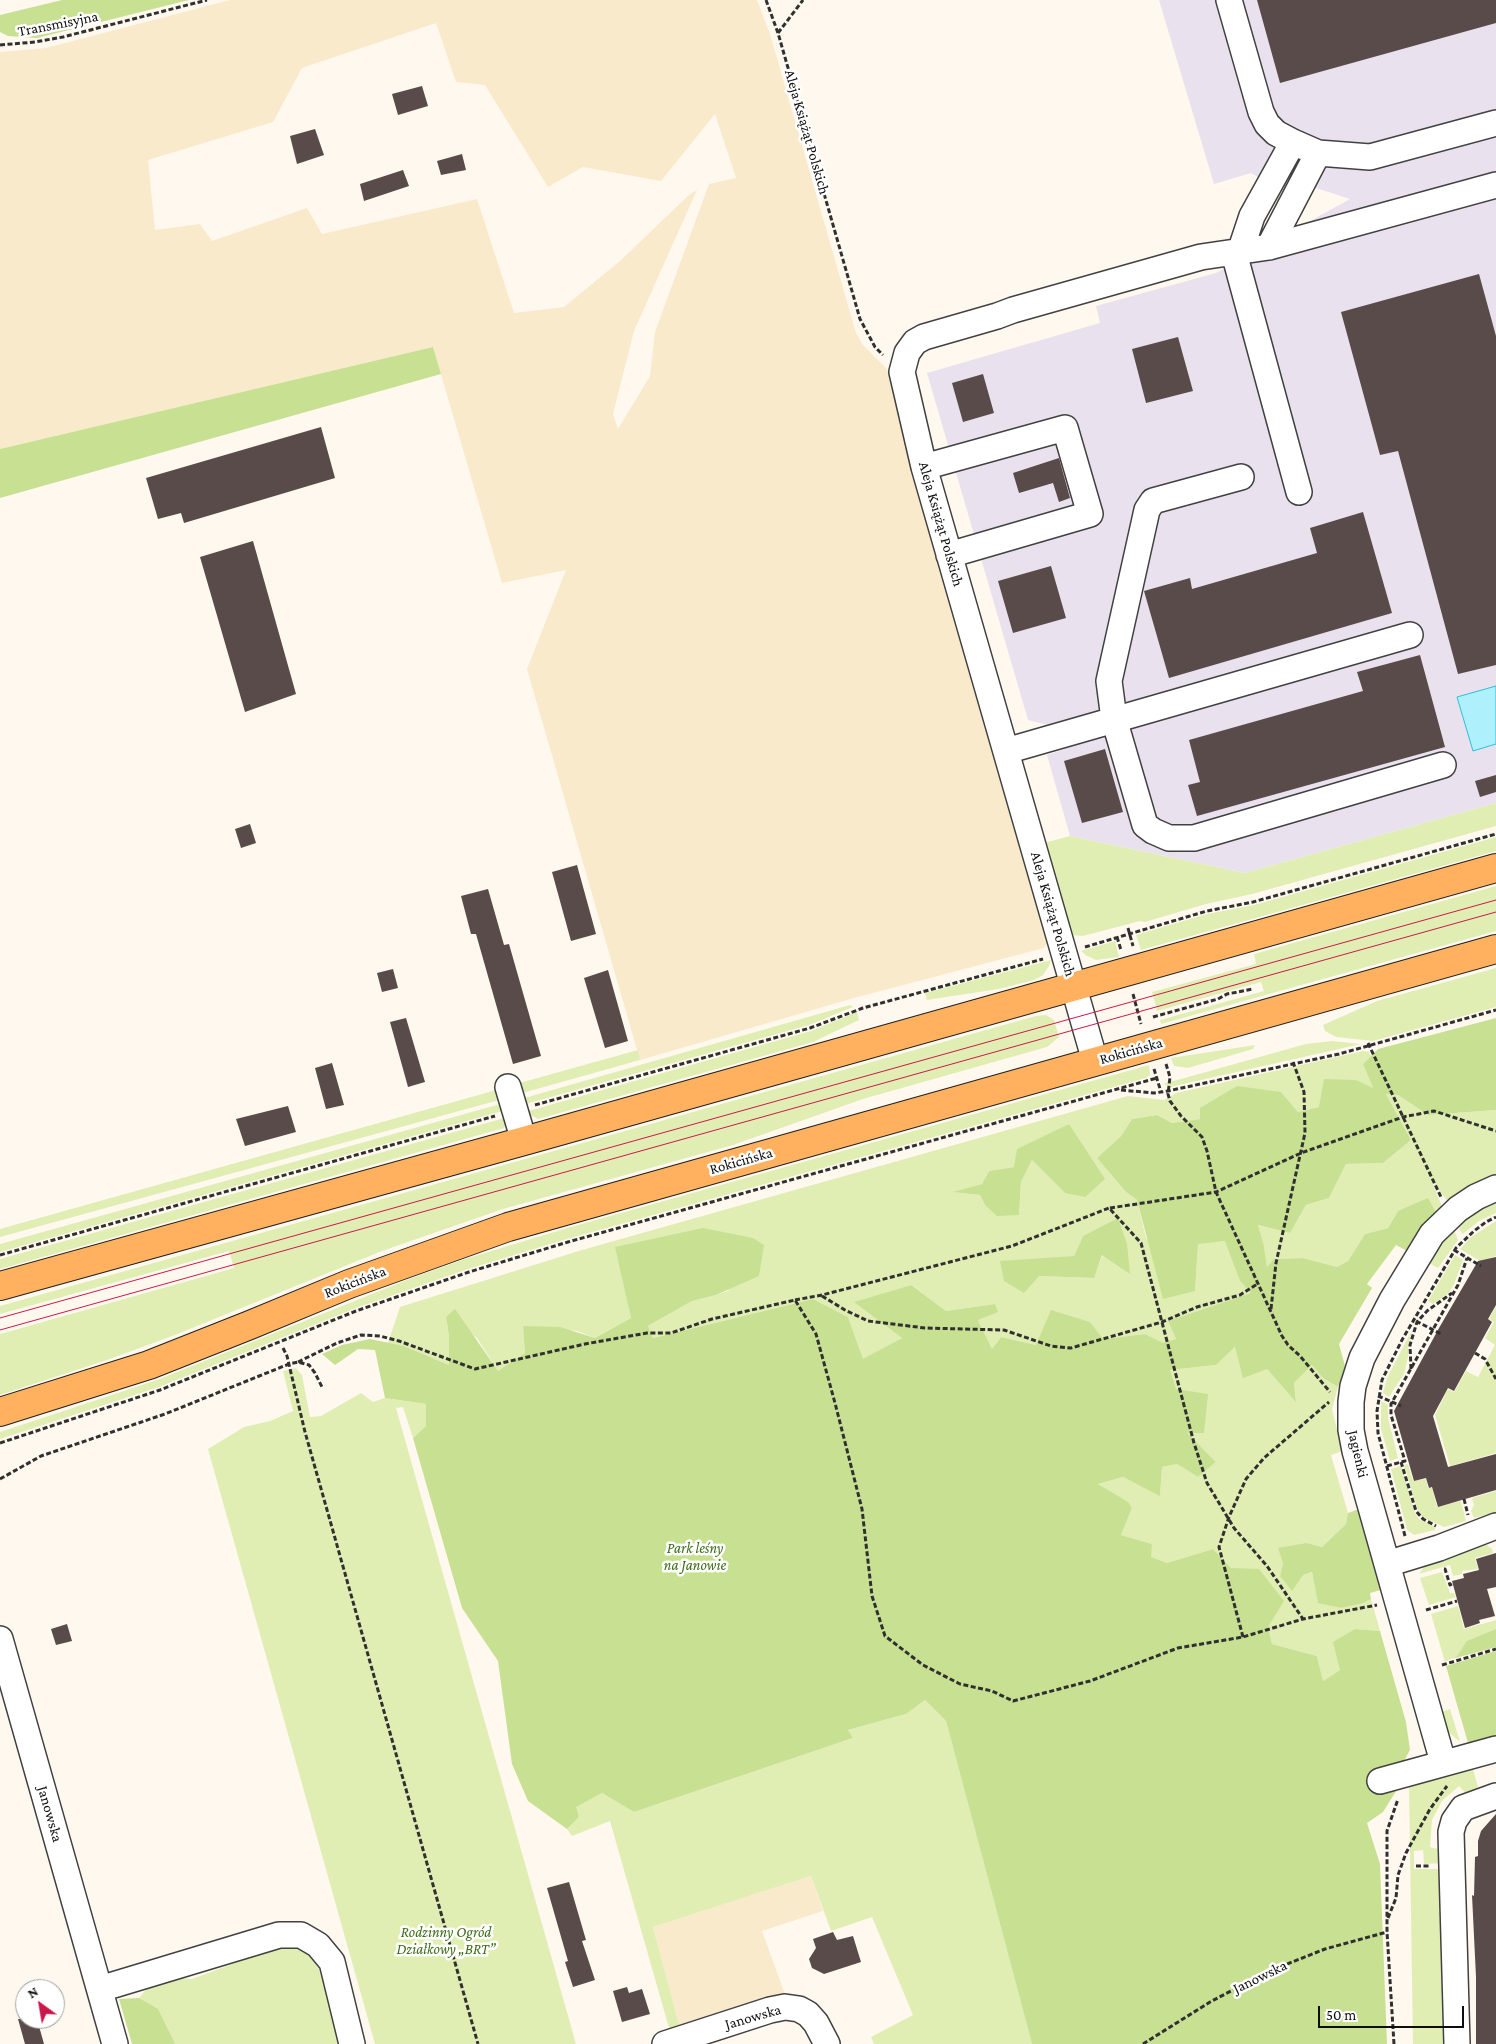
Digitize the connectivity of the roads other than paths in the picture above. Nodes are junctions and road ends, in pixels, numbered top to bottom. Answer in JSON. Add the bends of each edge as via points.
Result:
{"nodes":[{"id":1,"x":1229,"y":0,"type":"edge"},
{"id":2,"x":1496,"y":122,"type":"edge"},
{"id":3,"x":1293,"y":142,"type":"junction"},
{"id":4,"x":1318,"y":153,"type":"junction"},
{"id":5,"x":1496,"y":185,"type":"edge"},
{"id":6,"x":1269,"y":247,"type":"junction"},
{"id":7,"x":1237,"y":252,"type":"junction"},
{"id":8,"x":924,"y":467,"type":"junction"},
{"id":9,"x":1241,"y":478,"type":"dead end"},
{"id":10,"x":1298,"y":492,"type":"dead end"},
{"id":11,"x":949,"y":555,"type":"junction"},
{"id":12,"x":1410,"y":634,"type":"dead end"},
{"id":13,"x":1114,"y":719,"type":"junction"},
{"id":14,"x":1006,"y":751,"type":"junction"},
{"id":15,"x":1443,"y":766,"type":"dead end"},
{"id":16,"x":1496,"y":868,"type":"edge"},
{"id":17,"x":1496,"y":950,"type":"edge"},
{"id":18,"x":1074,"y":987,"type":"junction"},
{"id":19,"x":1095,"y":1061,"type":"junction"},
{"id":20,"x":508,"y":1087,"type":"dead end"},
{"id":21,"x":524,"y":1141,"type":"junction"},
{"id":22,"x":1496,"y":1188,"type":"edge"},
{"id":23,"x":0,"y":1286,"type":"edge"},
{"id":24,"x":0,"y":1412,"type":"edge"},
{"id":25,"x":1496,"y":1526,"type":"edge"},
{"id":26,"x":1387,"y":1564,"type":"junction"},
{"id":27,"x":0,"y":1639,"type":"edge"},
{"id":28,"x":1496,"y":1749,"type":"edge"},
{"id":29,"x":1449,"y":1772,"type":"junction"},
{"id":30,"x":1380,"y":1781,"type":"dead end"},
{"id":31,"x":1496,"y":1796,"type":"edge"},
{"id":32,"x":100,"y":1989,"type":"junction"},
{"id":33,"x":115,"y":2044,"type":"edge"},
{"id":34,"x":352,"y":2044,"type":"edge"},
{"id":35,"x":665,"y":2044,"type":"edge"},
{"id":36,"x":827,"y":2044,"type":"edge"},
{"id":37,"x":1457,"y":2044,"type":"edge"}],
"edges":[{"from":1,"to":3,"type":"street","via":[[1261,112],[1276,133]]},
{"from":2,"to":4,"type":"street","via":[[1370,157]]},
{"from":3,"to":4,"type":"street"},
{"from":3,"to":7,"type":"street","via":[[1252,216]]},
{"from":4,"to":6,"type":"street"},
{"from":5,"to":6,"type":"street"},
{"from":6,"to":7,"type":"street"},
{"from":7,"to":8,"type":"street","name":"Aleja Książąt Polskich","via":[[1201,257],[1013,310],[915,342],[907,353],[902,372]]},
{"from":7,"to":10,"type":"street"},
{"from":8,"to":11,"type":"street","name":"Aleja Książąt Polskich"},
{"from":8,"to":11,"type":"street","via":[[1065,428],[1068,436],[1090,514]]},
{"from":9,"to":13,"type":"street","via":[[1153,501],[1147,510],[1109,681]]},
{"from":11,"to":14,"type":"street","name":"Aleja Książąt Polskich"},
{"from":12,"to":13,"type":"street"},
{"from":13,"to":14,"type":"street"},
{"from":13,"to":15,"type":"street","via":[[1145,825],[1169,838],[1194,838]]},
{"from":14,"to":18,"type":"street","name":"Aleja Książąt Polskich"},
{"from":16,"to":18,"type":"main road"},
{"from":17,"to":19,"type":"main road","name":"Rokicińska"},
{"from":18,"to":19,"type":"street","name":"Aleja Książąt Polskich"},
{"from":18,"to":21,"type":"main road"},
{"from":19,"to":24,"type":"main road","name":"Rokicińska","via":[[508,1227],[348,1284],[149,1365]]},
{"from":20,"to":21,"type":"street"},
{"from":21,"to":23,"type":"main road"},
{"from":22,"to":26,"type":"street","name":"Jagienki","via":[[1450,1215],[1432,1234],[1392,1300],[1362,1358],[1353,1386],[1352,1439]]},
{"from":25,"to":26,"type":"street"},
{"from":26,"to":29,"type":"street","name":"Jagienki"},
{"from":27,"to":32,"type":"street","name":"Janowska"},
{"from":28,"to":29,"type":"street"},
{"from":29,"to":30,"type":"street","via":[[1412,1771]]},
{"from":31,"to":37,"type":"street","via":[[1463,1808],[1451,1832]]},
{"from":32,"to":33,"type":"street","name":"Janowska"},
{"from":32,"to":34,"type":"street","via":[[279,1935],[301,1935],[318,1945],[332,1962]]},
{"from":35,"to":36,"type":"street","name":"Janowska","via":[[785,2007],[808,2014]]}]}
